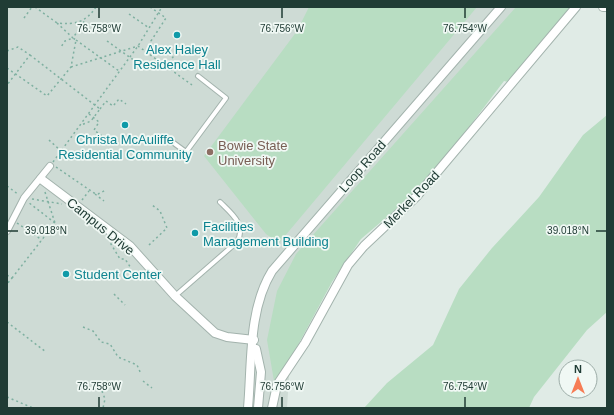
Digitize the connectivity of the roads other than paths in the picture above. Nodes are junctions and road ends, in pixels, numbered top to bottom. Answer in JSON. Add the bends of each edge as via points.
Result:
{"nodes":[{"id":1,"x":501,"y":7,"type":"edge"},
{"id":2,"x":576,"y":7,"type":"edge"},
{"id":3,"x":603,"y":7,"type":"edge"},
{"id":4,"x":607,"y":7,"type":"edge"},
{"id":5,"x":198,"y":76,"type":"dead end"},
{"id":6,"x":171,"y":141,"type":"dead end"},
{"id":7,"x":50,"y":166,"type":"road end"},
{"id":8,"x":41,"y":179,"type":"junction"},
{"id":9,"x":220,"y":202,"type":"dead end"},
{"id":10,"x":7,"y":231,"type":"edge"},
{"id":11,"x":175,"y":296,"type":"junction"},
{"id":12,"x":254,"y":340,"type":"junction"},
{"id":13,"x":248,"y":408,"type":"edge"},
{"id":14,"x":258,"y":408,"type":"edge"},
{"id":15,"x":272,"y":408,"type":"edge"}],
"edges":[{"from":1,"to":12,"type":"street","name":"Loop Road","via":[[272,271],[259,296]]},
{"from":2,"to":15,"type":"street","name":"Merkel Road","via":[[417,196],[364,246],[348,265],[305,343],[277,385]]},
{"from":3,"to":4,"type":"street"},
{"from":5,"to":6,"type":"lane","via":[[226,98],[186,152]]},
{"from":7,"to":8,"type":"street"},
{"from":8,"to":10,"type":"street","via":[[24,198]]},
{"from":8,"to":11,"type":"street","name":"Campus Drive","via":[[130,246]]},
{"from":9,"to":11,"type":"lane","via":[[238,221],[240,237]]},
{"from":11,"to":12,"type":"street","name":"Campus Drive","via":[[215,333]]},
{"from":12,"to":13,"type":"street","name":"Loop Road"},
{"from":12,"to":14,"type":"street","name":"Loop Road","via":[[261,372]]}]}
